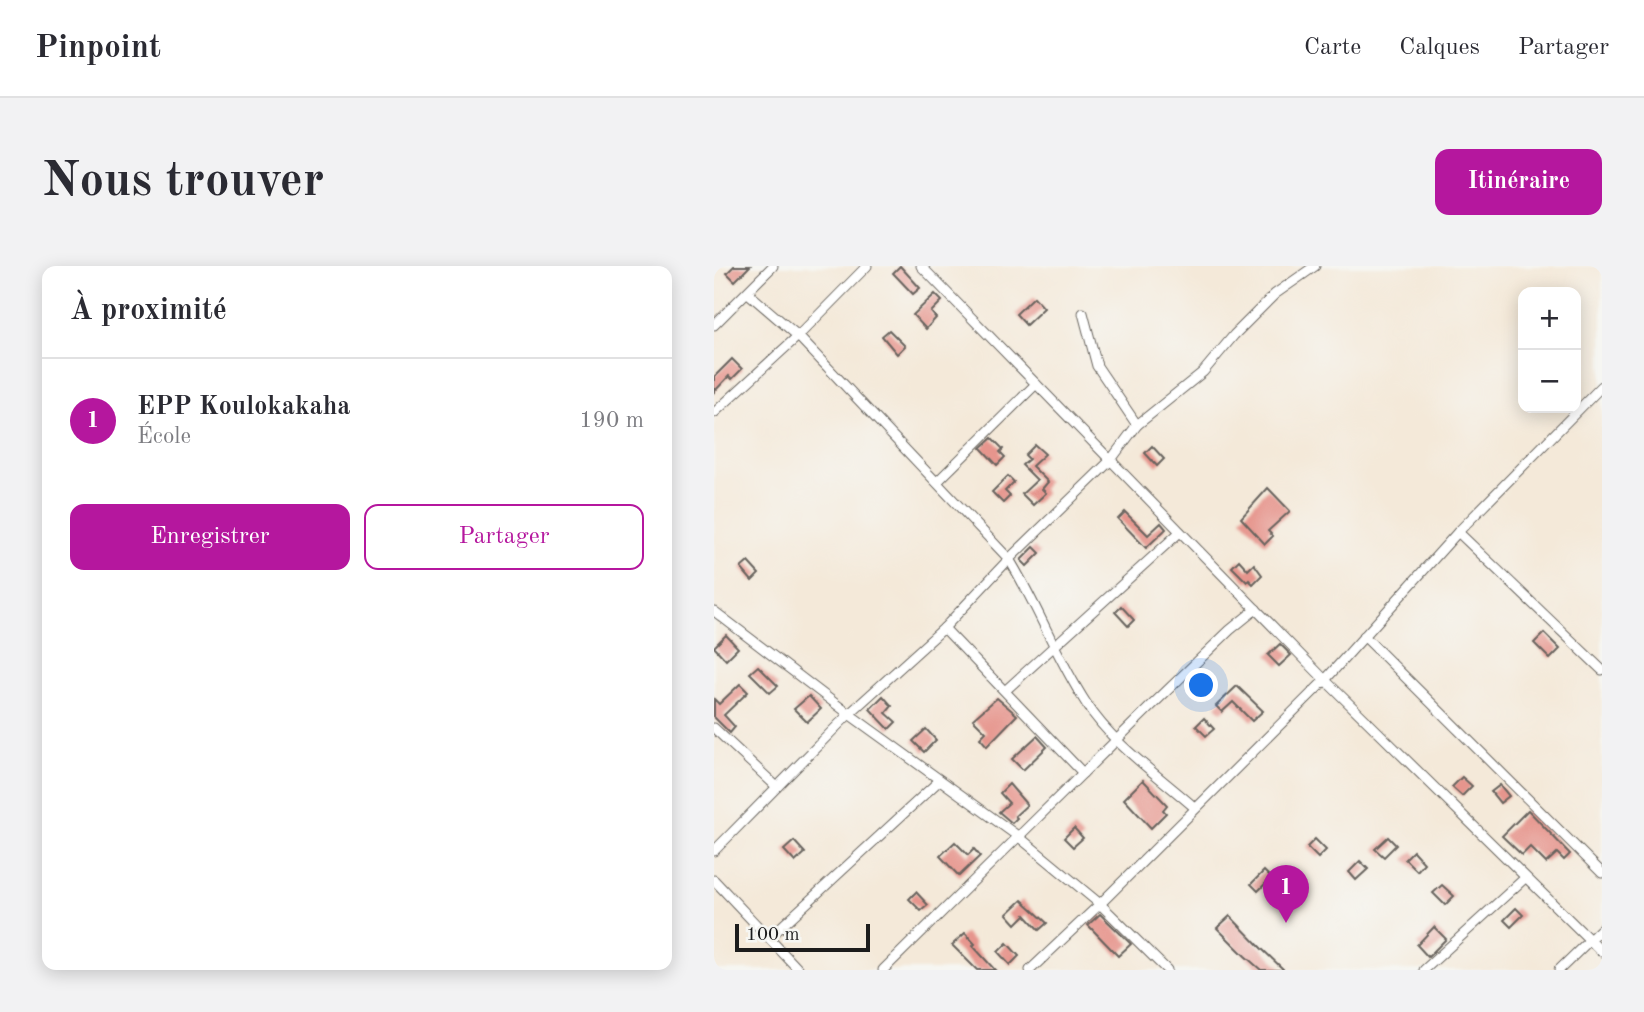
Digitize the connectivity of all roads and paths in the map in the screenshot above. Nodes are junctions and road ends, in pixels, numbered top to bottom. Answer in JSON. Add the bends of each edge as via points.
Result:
{"nodes":[{"id":1,"x":774,"y":266,"type":"edge"},
{"id":2,"x":867,"y":266,"type":"edge"},
{"id":3,"x":921,"y":266,"type":"edge"},
{"id":4,"x":1315,"y":266,"type":"edge"},
{"id":5,"x":748,"y":293,"type":"junction"},
{"id":6,"x":1083,"y":313,"type":"dead end"},
{"id":7,"x":714,"y":325,"type":"edge"},
{"id":8,"x":798,"y":336,"type":"junction"},
{"id":9,"x":1036,"y":384,"type":"junction"},
{"id":10,"x":1602,"y":386,"type":"edge"},
{"id":11,"x":714,"y":414,"type":"edge"},
{"id":12,"x":1137,"y":425,"type":"junction"},
{"id":13,"x":1110,"y":461,"type":"junction"},
{"id":14,"x":937,"y":482,"type":"junction"},
{"id":15,"x":1180,"y":532,"type":"junction"},
{"id":16,"x":1458,"y":532,"type":"junction"},
{"id":17,"x":1009,"y":559,"type":"junction"},
{"id":18,"x":1256,"y":609,"type":"junction"},
{"id":19,"x":714,"y":611,"type":"edge"},
{"id":20,"x":944,"y":628,"type":"junction"},
{"id":21,"x":1364,"y":636,"type":"junction"},
{"id":22,"x":1054,"y":646,"type":"junction"},
{"id":23,"x":1602,"y":670,"type":"edge"},
{"id":24,"x":1325,"y":680,"type":"junction"},
{"id":25,"x":1006,"y":690,"type":"junction"},
{"id":26,"x":849,"y":714,"type":"junction"},
{"id":27,"x":714,"y":728,"type":"edge"},
{"id":28,"x":1117,"y":739,"type":"junction"},
{"id":29,"x":1083,"y":773,"type":"junction"},
{"id":30,"x":940,"y":780,"type":"junction"},
{"id":31,"x":777,"y":787,"type":"junction"},
{"id":32,"x":1194,"y":807,"type":"junction"},
{"id":33,"x":1019,"y":837,"type":"junction"},
{"id":34,"x":714,"y":851,"type":"edge"},
{"id":35,"x":1602,"y":873,"type":"edge"},
{"id":36,"x":1525,"y":878,"type":"junction"},
{"id":37,"x":714,"y":880,"type":"edge"},
{"id":38,"x":1100,"y":904,"type":"junction"},
{"id":39,"x":1602,"y":928,"type":"edge"},
{"id":40,"x":769,"y":938,"type":"junction"},
{"id":41,"x":1590,"y":940,"type":"junction"},
{"id":42,"x":1602,"y":952,"type":"edge"},
{"id":43,"x":799,"y":970,"type":"edge"},
{"id":44,"x":883,"y":970,"type":"edge"},
{"id":45,"x":1030,"y":970,"type":"edge"},
{"id":46,"x":1167,"y":970,"type":"edge"},
{"id":47,"x":1424,"y":970,"type":"edge"},
{"id":48,"x":1559,"y":970,"type":"edge"}],
"edges":[{"from":1,"to":5,"type":"street"},
{"from":2,"to":8,"type":"street"},
{"from":3,"to":9,"type":"street"},
{"from":4,"to":12,"type":"street","via":[[1275,294],[1203,372]]},
{"from":5,"to":7,"type":"street"},
{"from":5,"to":8,"type":"street"},
{"from":6,"to":12,"type":"street","via":[[1097,366]]},
{"from":8,"to":11,"type":"street"},
{"from":8,"to":14,"type":"street"},
{"from":9,"to":13,"type":"street"},
{"from":9,"to":14,"type":"street"},
{"from":10,"to":16,"type":"street"},
{"from":12,"to":13,"type":"street"},
{"from":13,"to":15,"type":"street"},
{"from":13,"to":17,"type":"street"},
{"from":14,"to":17,"type":"street"},
{"from":15,"to":18,"type":"street"},
{"from":15,"to":22,"type":"street"},
{"from":16,"to":21,"type":"street"},
{"from":16,"to":23,"type":"street"},
{"from":17,"to":20,"type":"street"},
{"from":17,"to":22,"type":"street"},
{"from":18,"to":24,"type":"street"},
{"from":18,"to":28,"type":"street"},
{"from":19,"to":26,"type":"street"},
{"from":20,"to":25,"type":"street"},
{"from":20,"to":26,"type":"street"},
{"from":21,"to":24,"type":"street"},
{"from":21,"to":35,"type":"street"},
{"from":22,"to":25,"type":"street"},
{"from":22,"to":28,"type":"street","via":[[1087,704]]},
{"from":24,"to":32,"type":"street"},
{"from":24,"to":36,"type":"street"},
{"from":25,"to":29,"type":"street"},
{"from":26,"to":30,"type":"street"},
{"from":26,"to":31,"type":"street"},
{"from":27,"to":31,"type":"street"},
{"from":28,"to":29,"type":"street"},
{"from":28,"to":32,"type":"street"},
{"from":29,"to":33,"type":"street"},
{"from":30,"to":33,"type":"street"},
{"from":30,"to":40,"type":"street"},
{"from":31,"to":34,"type":"street"},
{"from":32,"to":38,"type":"street"},
{"from":33,"to":38,"type":"street"},
{"from":33,"to":44,"type":"street"},
{"from":36,"to":41,"type":"street"},
{"from":36,"to":47,"type":"street"},
{"from":37,"to":40,"type":"street"},
{"from":38,"to":45,"type":"street"},
{"from":38,"to":46,"type":"street"},
{"from":39,"to":41,"type":"street"},
{"from":40,"to":43,"type":"street"},
{"from":41,"to":42,"type":"street"},
{"from":41,"to":48,"type":"street"}]}
